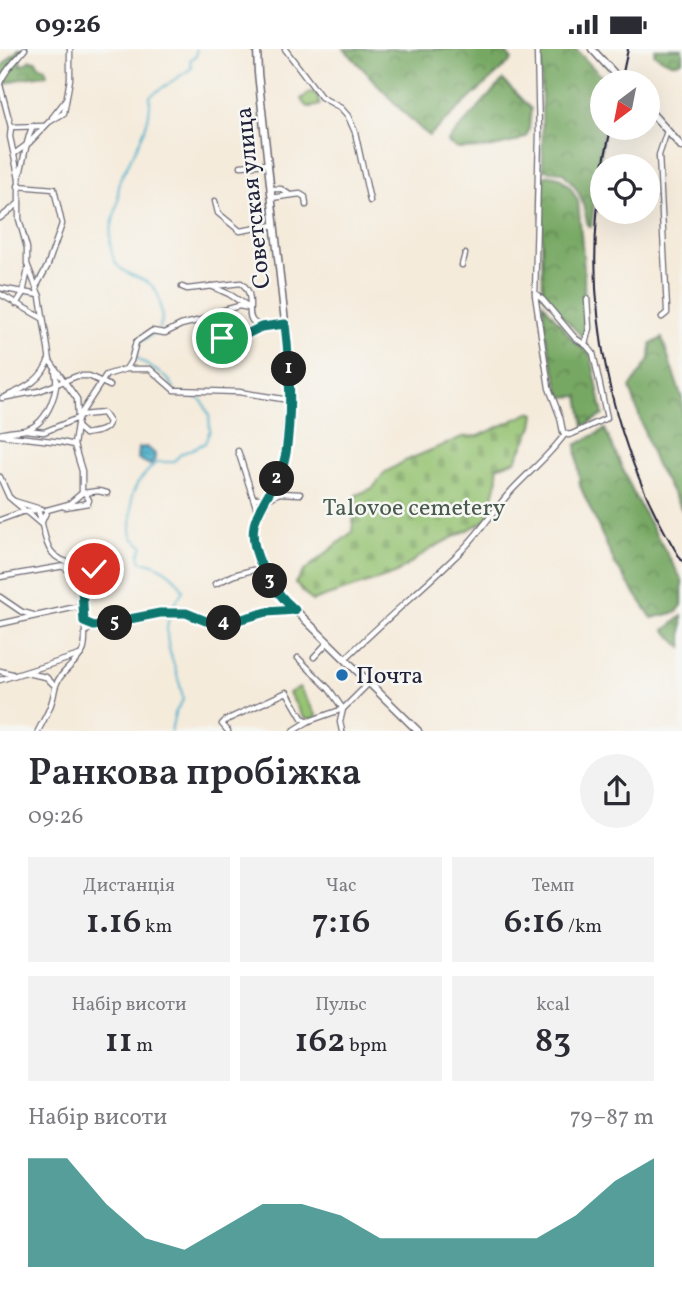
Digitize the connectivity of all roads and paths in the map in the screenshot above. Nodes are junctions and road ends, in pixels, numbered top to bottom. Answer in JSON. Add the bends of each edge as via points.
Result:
{"nodes":[{"id":1,"x":25,"y":49,"type":"edge"},
{"id":2,"x":70,"y":49,"type":"edge"},
{"id":3,"x":285,"y":49,"type":"edge"},
{"id":4,"x":537,"y":49,"type":"edge"},
{"id":5,"x":592,"y":49,"type":"edge"},
{"id":6,"x":259,"y":50,"type":"edge"},
{"id":7,"x":611,"y":70,"type":"edge"},
{"id":8,"x":0,"y":84,"type":"edge"},
{"id":9,"x":660,"y":123,"type":"edge"},
{"id":10,"x":47,"y":124,"type":"junction"},
{"id":11,"x":33,"y":126,"type":"junction"},
{"id":12,"x":11,"y":127,"type":"junction"},
{"id":13,"x":667,"y":131,"type":"junction"},
{"id":14,"x":29,"y":143,"type":"junction"},
{"id":15,"x":682,"y":147,"type":"edge"},
{"id":16,"x":14,"y":154,"type":"junction"},
{"id":17,"x":268,"y":164,"type":"junction"},
{"id":18,"x":241,"y":166,"type":"dead end"},
{"id":19,"x":19,"y":179,"type":"junction"},
{"id":20,"x":18,"y":186,"type":"junction"},
{"id":21,"x":270,"y":189,"type":"junction"},
{"id":22,"x":290,"y":195,"type":"junction"},
{"id":23,"x":271,"y":198,"type":"junction"},
{"id":24,"x":215,"y":201,"type":"dead end"},
{"id":25,"x":370,"y":201,"type":"dead end"},
{"id":26,"x":18,"y":203,"type":"junction"},
{"id":27,"x":306,"y":205,"type":"dead end"},
{"id":28,"x":0,"y":218,"type":"edge"},
{"id":29,"x":274,"y":225,"type":"junction"},
{"id":30,"x":465,"y":254,"type":"dead end"},
{"id":31,"x":462,"y":265,"type":"dead end"},
{"id":32,"x":28,"y":269,"type":"junction"},
{"id":33,"x":37,"y":286,"type":"junction"},
{"id":34,"x":210,"y":286,"type":"junction"},
{"id":35,"x":182,"y":287,"type":"dead end"},
{"id":36,"x":0,"y":288,"type":"edge"},
{"id":37,"x":23,"y":292,"type":"junction"},
{"id":38,"x":535,"y":293,"type":"junction"},
{"id":39,"x":0,"y":294,"type":"edge"},
{"id":40,"x":40,"y":295,"type":"junction"},
{"id":41,"x":587,"y":299,"type":"dead end"},
{"id":42,"x":16,"y":305,"type":"junction"},
{"id":43,"x":249,"y":308,"type":"junction"},
{"id":44,"x":662,"y":317,"type":"dead end"},
{"id":45,"x":43,"y":318,"type":"junction"},
{"id":46,"x":285,"y":324,"type":"junction"},
{"id":47,"x":261,"y":327,"type":"junction"},
{"id":48,"x":208,"y":342,"type":"dead end"},
{"id":49,"x":585,"y":344,"type":"junction"},
{"id":50,"x":49,"y":357,"type":"junction"},
{"id":51,"x":126,"y":369,"type":"junction"},
{"id":52,"x":55,"y":370,"type":"junction"},
{"id":53,"x":66,"y":381,"type":"junction"},
{"id":54,"x":101,"y":381,"type":"junction"},
{"id":55,"x":57,"y":384,"type":"junction"},
{"id":56,"x":110,"y":386,"type":"dead end"},
{"id":57,"x":1,"y":398,"type":"edge"},
{"id":58,"x":289,"y":400,"type":"junction"},
{"id":59,"x":79,"y":416,"type":"junction"},
{"id":60,"x":77,"y":427,"type":"junction"},
{"id":61,"x":26,"y":430,"type":"junction"},
{"id":62,"x":565,"y":434,"type":"junction"},
{"id":63,"x":0,"y":435,"type":"edge"},
{"id":64,"x":74,"y":445,"type":"junction"},
{"id":65,"x":238,"y":451,"type":"dead end"},
{"id":66,"x":0,"y":477,"type":"edge"},
{"id":67,"x":274,"y":486,"type":"junction"},
{"id":68,"x":84,"y":493,"type":"junction"},
{"id":69,"x":107,"y":493,"type":"dead end"},
{"id":70,"x":279,"y":493,"type":"junction"},
{"id":71,"x":300,"y":494,"type":"dead end"},
{"id":72,"x":15,"y":501,"type":"junction"},
{"id":73,"x":256,"y":501,"type":"junction"},
{"id":74,"x":265,"y":502,"type":"junction"},
{"id":75,"x":61,"y":507,"type":"junction"},
{"id":76,"x":40,"y":509,"type":"junction"},
{"id":77,"x":27,"y":510,"type":"junction"},
{"id":78,"x":258,"y":513,"type":"junction"},
{"id":79,"x":0,"y":520,"type":"edge"},
{"id":80,"x":41,"y":524,"type":"junction"},
{"id":81,"x":76,"y":564,"type":"junction"},
{"id":82,"x":63,"y":567,"type":"junction"},
{"id":83,"x":264,"y":567,"type":"junction"},
{"id":84,"x":0,"y":577,"type":"edge"},
{"id":85,"x":81,"y":577,"type":"junction"},
{"id":86,"x":215,"y":585,"type":"dead end"},
{"id":87,"x":82,"y":588,"type":"junction"},
{"id":88,"x":0,"y":597,"type":"edge"},
{"id":89,"x":295,"y":610,"type":"junction"},
{"id":90,"x":82,"y":612,"type":"junction"},
{"id":91,"x":36,"y":616,"type":"junction"},
{"id":92,"x":84,"y":622,"type":"junction"},
{"id":93,"x":0,"y":624,"type":"edge"},
{"id":94,"x":94,"y":626,"type":"junction"},
{"id":95,"x":86,"y":632,"type":"junction"},
{"id":96,"x":329,"y":641,"type":"junction"},
{"id":97,"x":80,"y":655,"type":"junction"},
{"id":98,"x":314,"y":657,"type":"dead end"},
{"id":99,"x":346,"y":658,"type":"junction"},
{"id":100,"x":298,"y":659,"type":"dead end"},
{"id":101,"x":0,"y":671,"type":"edge"},
{"id":102,"x":14,"y":674,"type":"junction"},
{"id":103,"x":1,"y":679,"type":"edge"},
{"id":104,"x":369,"y":682,"type":"junction"},
{"id":105,"x":55,"y":686,"type":"junction"},
{"id":106,"x":342,"y":709,"type":"junction"},
{"id":107,"x":309,"y":721,"type":"junction"},
{"id":108,"x":38,"y":731,"type":"edge"},
{"id":109,"x":228,"y":731,"type":"edge"},
{"id":110,"x":293,"y":731,"type":"edge"},
{"id":111,"x":342,"y":731,"type":"edge"},
{"id":112,"x":418,"y":731,"type":"edge"}],
"edges":[{"from":1,"to":8,"type":"street","via":[[7,68]]},
{"from":2,"to":10,"type":"street","via":[[67,100]]},
{"from":3,"to":25,"type":"street","via":[[321,97],[348,115]]},
{"from":4,"to":38,"type":"street"},
{"from":5,"to":7,"type":"main road"},
{"from":6,"to":17,"type":"main road","name":"Советская улица"},
{"from":8,"to":12,"type":"street"},
{"from":9,"to":13,"type":"main road"},
{"from":10,"to":11,"type":"street"},
{"from":10,"to":14,"type":"street"},
{"from":11,"to":12,"type":"street"},
{"from":11,"to":14,"type":"street"},
{"from":12,"to":16,"type":"street"},
{"from":13,"to":15,"type":"main road"},
{"from":13,"to":44,"type":"street","via":[[659,155],[667,309]]},
{"from":14,"to":16,"type":"street"},
{"from":14,"to":19,"type":"street"},
{"from":16,"to":19,"type":"street"},
{"from":17,"to":18,"type":"street"},
{"from":17,"to":21,"type":"main road","name":"Советская улица"},
{"from":19,"to":20,"type":"street"},
{"from":20,"to":26,"type":"street"},
{"from":20,"to":33,"type":"street","via":[[54,188],[61,211],[60,231]]},
{"from":21,"to":22,"type":"street"},
{"from":21,"to":23,"type":"main road","name":"Советская улица"},
{"from":22,"to":23,"type":"street"},
{"from":22,"to":27,"type":"street","via":[[303,195]]},
{"from":23,"to":29,"type":"main road","name":"Советская улица"},
{"from":24,"to":29,"type":"street","via":[[218,213],[240,231]]},
{"from":26,"to":28,"type":"street"},
{"from":26,"to":32,"type":"street"},
{"from":29,"to":46,"type":"main road","name":"Советская улица"},
{"from":30,"to":31,"type":"street"},
{"from":32,"to":33,"type":"street"},
{"from":32,"to":37,"type":"street"},
{"from":33,"to":40,"type":"street"},
{"from":34,"to":35,"type":"street"},
{"from":34,"to":43,"type":"street"},
{"from":34,"to":43,"type":"street","via":[[245,285]]},
{"from":36,"to":37,"type":"street"},
{"from":37,"to":40,"type":"street"},
{"from":37,"to":42,"type":"street"},
{"from":38,"to":49,"type":"street"},
{"from":38,"to":62,"type":"street","via":[[550,388]]},
{"from":39,"to":42,"type":"street"},
{"from":40,"to":45,"type":"street"},
{"from":41,"to":49,"type":"street"},
{"from":42,"to":45,"type":"street"},
{"from":43,"to":47,"type":"street","via":[[251,319]]},
{"from":43,"to":51,"type":"street","via":[[231,307],[169,332],[149,333],[136,342]]},
{"from":45,"to":50,"type":"street"},
{"from":46,"to":47,"type":"street"},
{"from":46,"to":58,"type":"main road","name":"Советская улица"},
{"from":47,"to":48,"type":"street","via":[[241,337]]},
{"from":49,"to":62,"type":"street","via":[[594,356],[607,418]]},
{"from":50,"to":52,"type":"street"},
{"from":50,"to":57,"type":"street","via":[[36,380]]},
{"from":51,"to":54,"type":"street","via":[[111,372]]},
{"from":51,"to":58,"type":"street","via":[[150,369],[175,389]]},
{"from":52,"to":53,"type":"street"},
{"from":52,"to":55,"type":"street"},
{"from":53,"to":54,"type":"street","via":[[89,376]]},
{"from":53,"to":55,"type":"street"},
{"from":53,"to":59,"type":"street","via":[[77,399]]},
{"from":54,"to":56,"type":"street"},
{"from":54,"to":59,"type":"street"},
{"from":55,"to":57,"type":"street"},
{"from":55,"to":61,"type":"street","via":[[48,408]]},
{"from":58,"to":67,"type":"main road","name":"Советская улица","via":[[285,454]]},
{"from":59,"to":60,"type":"street"},
{"from":59,"to":60,"type":"street","via":[[103,413],[109,426],[85,434]]},
{"from":59,"to":61,"type":"street","via":[[44,432]]},
{"from":60,"to":64,"type":"street"},
{"from":61,"to":63,"type":"street"},
{"from":62,"to":99,"type":"street","via":[[465,548]]},
{"from":63,"to":64,"type":"street"},
{"from":64,"to":68,"type":"street"},
{"from":65,"to":73,"type":"street"},
{"from":66,"to":72,"type":"street"},
{"from":67,"to":70,"type":"street"},
{"from":67,"to":74,"type":"main road","name":"Советская улица"},
{"from":68,"to":69,"type":"street"},
{"from":68,"to":75,"type":"street"},
{"from":68,"to":75,"type":"street","via":[[88,503]]},
{"from":70,"to":71,"type":"street"},
{"from":70,"to":74,"type":"street"},
{"from":72,"to":76,"type":"street"},
{"from":72,"to":77,"type":"street"},
{"from":73,"to":74,"type":"street"},
{"from":73,"to":78,"type":"street"},
{"from":74,"to":78,"type":"main road","name":"Советская улица"},
{"from":75,"to":76,"type":"street"},
{"from":76,"to":77,"type":"street"},
{"from":76,"to":80,"type":"street"},
{"from":77,"to":79,"type":"street"},
{"from":77,"to":80,"type":"street"},
{"from":78,"to":83,"type":"main road","via":[[253,536]]},
{"from":80,"to":81,"type":"street","via":[[55,556]]},
{"from":81,"to":82,"type":"street"},
{"from":81,"to":85,"type":"street"},
{"from":81,"to":87,"type":"street","via":[[93,566]]},
{"from":82,"to":84,"type":"street"},
{"from":82,"to":85,"type":"street"},
{"from":83,"to":86,"type":"street"},
{"from":83,"to":89,"type":"main road","via":[[274,589]]},
{"from":85,"to":87,"type":"street"},
{"from":87,"to":90,"type":"street"},
{"from":88,"to":91,"type":"street"},
{"from":89,"to":94,"type":"street","via":[[227,623],[186,613],[153,613]]},
{"from":89,"to":96,"type":"main road"},
{"from":90,"to":91,"type":"street","via":[[76,607]]},
{"from":90,"to":92,"type":"street"},
{"from":91,"to":93,"type":"street"},
{"from":92,"to":94,"type":"street"},
{"from":92,"to":95,"type":"street"},
{"from":94,"to":95,"type":"street"},
{"from":95,"to":97,"type":"street"},
{"from":96,"to":98,"type":"street"},
{"from":96,"to":99,"type":"main road"},
{"from":97,"to":102,"type":"street"},
{"from":97,"to":105,"type":"street"},
{"from":99,"to":104,"type":"main road"},
{"from":100,"to":106,"type":"street"},
{"from":101,"to":102,"type":"street"},
{"from":102,"to":103,"type":"street"},
{"from":102,"to":105,"type":"street","via":[[38,674]]},
{"from":104,"to":106,"type":"street"},
{"from":104,"to":112,"type":"main road"},
{"from":105,"to":108,"type":"street"},
{"from":106,"to":107,"type":"street"},
{"from":106,"to":111,"type":"street"},
{"from":107,"to":109,"type":"street","via":[[287,692],[226,720],[222,724]]},
{"from":107,"to":110,"type":"street"}]}
